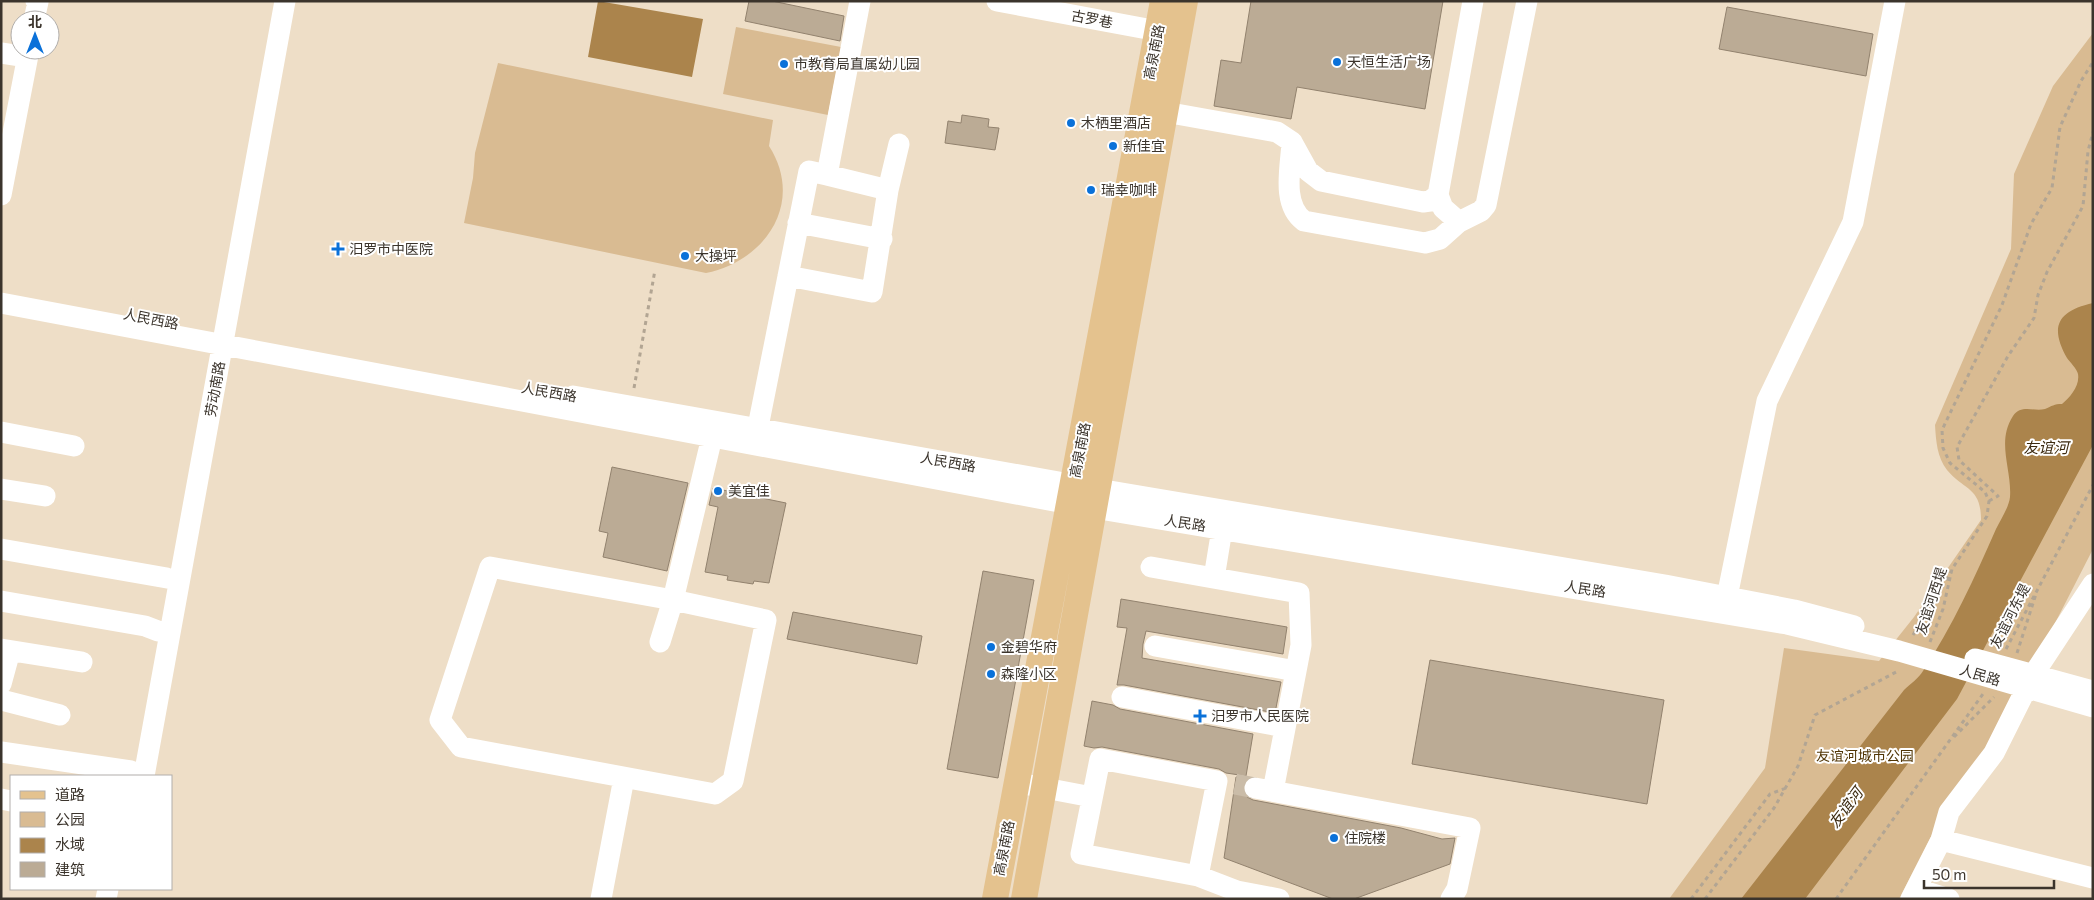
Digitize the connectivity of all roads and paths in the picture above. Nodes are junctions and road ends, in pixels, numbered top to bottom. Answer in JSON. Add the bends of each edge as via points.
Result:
{"nodes":[{"id":1,"x":270,"y":1,"type":"edge"},
{"id":2,"x":285,"y":1,"type":"edge"},
{"id":3,"x":860,"y":1,"type":"edge"},
{"id":4,"x":997,"y":1,"type":"edge"},
{"id":5,"x":1163,"y":1,"type":"edge"},
{"id":6,"x":1185,"y":1,"type":"edge"},
{"id":7,"x":1473,"y":1,"type":"edge"},
{"id":8,"x":1895,"y":1,"type":"edge"},
{"id":9,"x":1526,"y":2,"type":"edge"},
{"id":10,"x":1158,"y":31,"type":"junction"},
{"id":11,"x":26,"y":60,"type":"edge"},
{"id":12,"x":2093,"y":62,"type":"edge"},
{"id":13,"x":1165,"y":112,"type":"junction"},
{"id":14,"x":8,"y":125,"type":"edge"},
{"id":15,"x":2093,"y":132,"type":"edge"},
{"id":16,"x":1292,"y":142,"type":"junction"},
{"id":17,"x":899,"y":144,"type":"dead end"},
{"id":18,"x":827,"y":175,"type":"junction"},
{"id":19,"x":888,"y":190,"type":"junction"},
{"id":20,"x":1,"y":195,"type":"edge"},
{"id":21,"x":1444,"y":212,"type":"junction"},
{"id":22,"x":798,"y":223,"type":"junction"},
{"id":23,"x":882,"y":239,"type":"junction"},
{"id":24,"x":655,"y":270,"type":"dead end"},
{"id":25,"x":788,"y":276,"type":"junction"},
{"id":26,"x":1,"y":290,"type":"edge"},
{"id":27,"x":1,"y":303,"type":"edge"},
{"id":28,"x":217,"y":338,"type":"junction"},
{"id":29,"x":630,"y":406,"type":"junction"},
{"id":30,"x":1,"y":432,"type":"edge"},
{"id":31,"x":756,"y":436,"type":"junction"},
{"id":32,"x":712,"y":437,"type":"junction"},
{"id":33,"x":74,"y":446,"type":"dead end"},
{"id":34,"x":2093,"y":485,"type":"edge"},
{"id":35,"x":1,"y":489,"type":"edge"},
{"id":36,"x":44,"y":496,"type":"dead end"},
{"id":37,"x":1084,"y":496,"type":"junction"},
{"id":38,"x":1989,"y":501,"type":"junction"},
{"id":39,"x":1222,"y":529,"type":"junction"},
{"id":40,"x":1,"y":549,"type":"edge"},
{"id":41,"x":1151,"y":567,"type":"dead end"},
{"id":42,"x":1952,"y":569,"type":"junction"},
{"id":43,"x":167,"y":578,"type":"junction"},
{"id":44,"x":1214,"y":578,"type":"junction"},
{"id":45,"x":2039,"y":584,"type":"junction"},
{"id":46,"x":2093,"y":584,"type":"edge"},
{"id":47,"x":1727,"y":596,"type":"junction"},
{"id":48,"x":673,"y":600,"type":"junction"},
{"id":49,"x":1,"y":601,"type":"edge"},
{"id":50,"x":158,"y":631,"type":"junction"},
{"id":51,"x":660,"y":642,"type":"dead end"},
{"id":52,"x":1155,"y":646,"type":"dead end"},
{"id":53,"x":6,"y":650,"type":"edge"},
{"id":54,"x":1909,"y":653,"type":"junction"},
{"id":55,"x":82,"y":662,"type":"dead end"},
{"id":56,"x":1296,"y":671,"type":"junction"},
{"id":57,"x":2016,"y":674,"type":"junction"},
{"id":58,"x":1,"y":684,"type":"edge"},
{"id":59,"x":1986,"y":691,"type":"dead end"},
{"id":60,"x":2093,"y":691,"type":"edge"},
{"id":61,"x":1122,"y":698,"type":"dead end"},
{"id":62,"x":1,"y":700,"type":"edge"},
{"id":63,"x":2093,"y":707,"type":"edge"},
{"id":64,"x":60,"y":715,"type":"dead end"},
{"id":65,"x":1285,"y":727,"type":"junction"},
{"id":66,"x":1945,"y":746,"type":"junction"},
{"id":67,"x":1,"y":752,"type":"edge"},
{"id":68,"x":135,"y":774,"type":"edge"},
{"id":69,"x":624,"y":778,"type":"junction"},
{"id":70,"x":1017,"y":782,"type":"junction"},
{"id":71,"x":1245,"y":786,"type":"junction"},
{"id":72,"x":1044,"y":788,"type":"junction"},
{"id":73,"x":1786,"y":788,"type":"junction"},
{"id":74,"x":1092,"y":798,"type":"junction"},
{"id":75,"x":1942,"y":840,"type":"junction"},
{"id":76,"x":1198,"y":876,"type":"junction"},
{"id":77,"x":2093,"y":878,"type":"edge"},
{"id":78,"x":1914,"y":894,"type":"edge"},
{"id":79,"x":601,"y":899,"type":"edge"},
{"id":80,"x":995,"y":899,"type":"edge"},
{"id":81,"x":1024,"y":899,"type":"edge"},
{"id":82,"x":1279,"y":899,"type":"edge"},
{"id":83,"x":1451,"y":899,"type":"edge"},
{"id":84,"x":1690,"y":899,"type":"edge"},
{"id":85,"x":1705,"y":899,"type":"edge"},
{"id":86,"x":1836,"y":899,"type":"edge"},
{"id":87,"x":1949,"y":899,"type":"edge"}],
"edges":[{"from":1,"to":28,"type":"street","name":"劳动南路"},
{"from":2,"to":28,"type":"street","name":"劳动南路"},
{"from":3,"to":18,"type":"street"},
{"from":4,"to":10,"type":"street","name":"古罗巷"},
{"from":5,"to":10,"type":"main road","name":"高泉南路"},
{"from":6,"to":13,"type":"main road","name":"高泉南路"},
{"from":7,"to":21,"type":"street"},
{"from":8,"to":47,"type":"street","via":[[1853,222],[1767,401]]},
{"from":9,"to":21,"type":"street","via":[[1486,204],[1481,211]]},
{"from":10,"to":37,"type":"main road","name":"高泉南路"},
{"from":11,"to":14,"type":"street"},
{"from":12,"to":38,"type":"path","via":[[2060,127],[2052,188],[2031,224],[2002,305],[1942,430],[1950,462],[1985,492]]},
{"from":13,"to":16,"type":"street","via":[[1277,132]]},
{"from":13,"to":37,"type":"main road","name":"高泉南路"},
{"from":14,"to":20,"type":"street"},
{"from":15,"to":38,"type":"path","via":[[2083,206],[2047,272],[2034,318],[2008,356],[1958,447],[1959,460],[1998,496]]},
{"from":16,"to":21,"type":"street","via":[[1308,171],[1321,181]]},
{"from":16,"to":21,"type":"street","via":[[1289,185],[1293,208],[1304,221],[1425,243],[1440,238]]},
{"from":17,"to":19,"type":"street"},
{"from":18,"to":19,"type":"street"},
{"from":18,"to":22,"type":"street","via":[[808,171]]},
{"from":19,"to":23,"type":"street"},
{"from":22,"to":23,"type":"street"},
{"from":22,"to":25,"type":"street"},
{"from":23,"to":25,"type":"street","via":[[872,292]]},
{"from":24,"to":29,"type":"path"},
{"from":25,"to":31,"type":"street"},
{"from":26,"to":28,"type":"street","name":"人民西路"},
{"from":27,"to":28,"type":"street","name":"人民西路"},
{"from":28,"to":29,"type":"street","name":"人民西路"},
{"from":28,"to":32,"type":"street","name":"人民西路"},
{"from":28,"to":43,"type":"street","name":"劳动南路"},
{"from":28,"to":68,"type":"street","name":"劳动南路"},
{"from":29,"to":31,"type":"street","name":"人民西路"},
{"from":30,"to":33,"type":"street"},
{"from":31,"to":32,"type":"street","name":"人民西路"},
{"from":31,"to":37,"type":"street","name":"人民西路"},
{"from":32,"to":48,"type":"street"},
{"from":34,"to":45,"type":"path","name":"友谊河东堤"},
{"from":35,"to":36,"type":"street"},
{"from":37,"to":39,"type":"street","name":"人民路"},
{"from":37,"to":47,"type":"street","name":"人民路"},
{"from":37,"to":70,"type":"main road","name":"高泉南路"},
{"from":37,"to":72,"type":"main road","name":"高泉南路"},
{"from":38,"to":42,"type":"path","name":"友谊河西堤","via":[[1987,516]]},
{"from":39,"to":44,"type":"street"},
{"from":39,"to":54,"type":"street","name":"人民路","via":[[1787,624]]},
{"from":40,"to":43,"type":"street"},
{"from":41,"to":44,"type":"street"},
{"from":42,"to":54,"type":"path"},
{"from":42,"to":54,"type":"path","name":"友谊河西堤","via":[[1943,609]]},
{"from":43,"to":50,"type":"street","name":"劳动南路"},
{"from":44,"to":56,"type":"street","via":[[1298,592],[1301,645]]},
{"from":45,"to":57,"type":"path"},
{"from":45,"to":57,"type":"path","name":"友谊河东堤"},
{"from":46,"to":57,"type":"street"},
{"from":47,"to":54,"type":"street","name":"人民路","via":[[1794,610]]},
{"from":48,"to":51,"type":"street"},
{"from":48,"to":69,"type":"street","via":[[766,620],[733,781],[715,794]]},
{"from":48,"to":69,"type":"street","via":[[490,567],[440,720],[461,747]]},
{"from":49,"to":50,"type":"street"},
{"from":50,"to":68,"type":"street","name":"劳动南路"},
{"from":52,"to":56,"type":"street"},
{"from":53,"to":55,"type":"street"},
{"from":53,"to":58,"type":"street"},
{"from":54,"to":57,"type":"street","name":"人民路"},
{"from":54,"to":73,"type":"path","via":[[1815,715],[1798,766]]},
{"from":56,"to":65,"type":"street"},
{"from":57,"to":60,"type":"street","name":"人民路"},
{"from":57,"to":63,"type":"street","name":"人民路"},
{"from":57,"to":66,"type":"path"},
{"from":57,"to":75,"type":"street","via":[[1994,753],[1949,812]]},
{"from":59,"to":66,"type":"path"},
{"from":61,"to":65,"type":"street"},
{"from":62,"to":64,"type":"street"},
{"from":65,"to":71,"type":"street"},
{"from":66,"to":86,"type":"path"},
{"from":67,"to":68,"type":"street"},
{"from":69,"to":79,"type":"street"},
{"from":70,"to":72,"type":"street"},
{"from":70,"to":80,"type":"main road","name":"高泉南路"},
{"from":71,"to":74,"type":"street","via":[[1100,758]]},
{"from":71,"to":76,"type":"street"},
{"from":71,"to":83,"type":"street","via":[[1470,828],[1457,888]]},
{"from":72,"to":74,"type":"street"},
{"from":72,"to":81,"type":"main road","name":"高泉南路"},
{"from":73,"to":84,"type":"path","via":[[1770,794]]},
{"from":73,"to":85,"type":"path"},
{"from":74,"to":76,"type":"street","via":[[1081,854]]},
{"from":75,"to":77,"type":"street"},
{"from":75,"to":78,"type":"street"},
{"from":76,"to":82,"type":"street","via":[[1237,892]]},
{"from":78,"to":87,"type":"street"}]}
